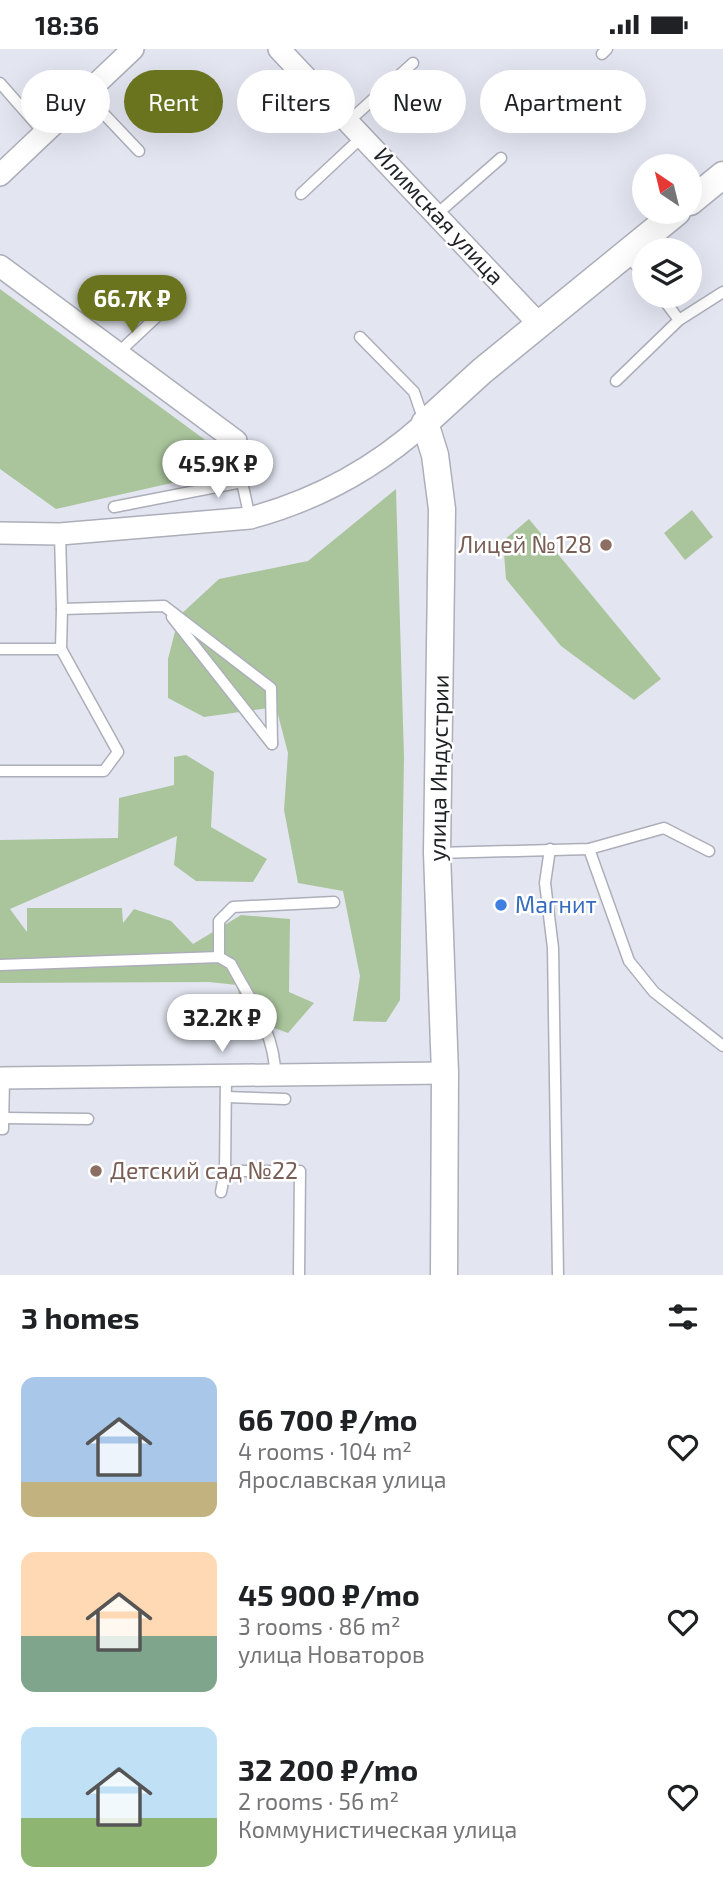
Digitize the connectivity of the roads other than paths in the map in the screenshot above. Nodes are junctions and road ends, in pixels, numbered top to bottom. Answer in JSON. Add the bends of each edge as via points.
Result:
{"nodes":[{"id":1,"x":132,"y":49,"type":"edge"},
{"id":2,"x":279,"y":49,"type":"edge"},
{"id":3,"x":413,"y":63,"type":"dead end"},
{"id":4,"x":110,"y":70,"type":"edge"},
{"id":5,"x":0,"y":83,"type":"edge"},
{"id":6,"x":21,"y":107,"type":"edge"},
{"id":7,"x":110,"y":120,"type":"edge"},
{"id":8,"x":356,"y":128,"type":"junction"},
{"id":9,"x":44,"y":133,"type":"edge"},
{"id":10,"x":139,"y":151,"type":"dead end"},
{"id":11,"x":501,"y":158,"type":"dead end"},
{"id":12,"x":0,"y":175,"type":"edge"},
{"id":13,"x":723,"y":175,"type":"edge"},
{"id":14,"x":702,"y":192,"type":"edge"},
{"id":15,"x":301,"y":194,"type":"dead end"},
{"id":16,"x":437,"y":214,"type":"junction"},
{"id":17,"x":662,"y":224,"type":"edge"},
{"id":18,"x":626,"y":253,"type":"junction"},
{"id":19,"x":632,"y":260,"type":"edge"},
{"id":20,"x":0,"y":266,"type":"edge"},
{"id":21,"x":723,"y":292,"type":"edge"},
{"id":22,"x":166,"y":308,"type":"dead end"},
{"id":23,"x":670,"y":308,"type":"edge"},
{"id":24,"x":679,"y":320,"type":"junction"},
{"id":25,"x":539,"y":324,"type":"junction"},
{"id":26,"x":360,"y":337,"type":"dead end"},
{"id":27,"x":119,"y":352,"type":"junction"},
{"id":28,"x":615,"y":381,"type":"dead end"},
{"id":29,"x":425,"y":423,"type":"junction"},
{"id":30,"x":236,"y":441,"type":"dead end"},
{"id":31,"x":114,"y":507,"type":"dead end"},
{"id":32,"x":250,"y":518,"type":"junction"},
{"id":33,"x":0,"y":533,"type":"edge"},
{"id":34,"x":60,"y":534,"type":"junction"},
{"id":35,"x":164,"y":606,"type":"junction"},
{"id":36,"x":62,"y":609,"type":"junction"},
{"id":37,"x":0,"y":649,"type":"edge"},
{"id":38,"x":61,"y":649,"type":"junction"},
{"id":39,"x":0,"y":771,"type":"edge"},
{"id":40,"x":550,"y":849,"type":"junction"},
{"id":41,"x":589,"y":849,"type":"junction"},
{"id":42,"x":709,"y":851,"type":"dead end"},
{"id":43,"x":437,"y":853,"type":"junction"},
{"id":44,"x":334,"y":901,"type":"dead end"},
{"id":45,"x":219,"y":957,"type":"junction"},
{"id":46,"x":0,"y":965,"type":"edge"},
{"id":47,"x":723,"y":1047,"type":"edge"},
{"id":48,"x":445,"y":1073,"type":"junction"},
{"id":49,"x":226,"y":1075,"type":"junction"},
{"id":50,"x":275,"y":1076,"type":"junction"},
{"id":51,"x":2,"y":1078,"type":"edge"},
{"id":52,"x":226,"y":1097,"type":"junction"},
{"id":53,"x":285,"y":1099,"type":"dead end"},
{"id":54,"x":88,"y":1119,"type":"dead end"},
{"id":55,"x":2,"y":1124,"type":"edge"},
{"id":56,"x":225,"y":1171,"type":"junction"},
{"id":57,"x":221,"y":1192,"type":"dead end"},
{"id":58,"x":299,"y":1275,"type":"edge"},
{"id":59,"x":444,"y":1275,"type":"edge"},
{"id":60,"x":558,"y":1275,"type":"edge"}],
"edges":[{"from":1,"to":4,"type":"street"},
{"from":2,"to":8,"type":"street","name":"Илимская улица"},
{"from":3,"to":8,"type":"lane"},
{"from":5,"to":6,"type":"lane"},
{"from":7,"to":10,"type":"lane"},
{"from":8,"to":15,"type":"lane"},
{"from":8,"to":16,"type":"street","name":"Илимская улица"},
{"from":9,"to":12,"type":"street"},
{"from":11,"to":16,"type":"lane"},
{"from":13,"to":14,"type":"street"},
{"from":16,"to":25,"type":"street","name":"Илимская улица"},
{"from":17,"to":18,"type":"street"},
{"from":18,"to":19,"type":"lane"},
{"from":18,"to":25,"type":"street"},
{"from":20,"to":27,"type":"street"},
{"from":21,"to":24,"type":"lane"},
{"from":22,"to":27,"type":"lane"},
{"from":23,"to":24,"type":"lane"},
{"from":24,"to":28,"type":"lane"},
{"from":25,"to":29,"type":"street"},
{"from":26,"to":29,"type":"lane","via":[[414,392]]},
{"from":27,"to":30,"type":"street"},
{"from":29,"to":32,"type":"street","via":[[358,476]]},
{"from":29,"to":43,"type":"street","name":"улица Индустрии","via":[[435,455],[442,509]]},
{"from":31,"to":32,"type":"lane","via":[[242,482]]},
{"from":32,"to":34,"type":"street"},
{"from":33,"to":34,"type":"street"},
{"from":34,"to":36,"type":"lane"},
{"from":35,"to":35,"type":"lane","via":[[271,688],[272,744],[213,673]]},
{"from":35,"to":36,"type":"lane"},
{"from":36,"to":38,"type":"lane"},
{"from":37,"to":38,"type":"lane"},
{"from":38,"to":39,"type":"lane","via":[[118,752],[104,771]]},
{"from":40,"to":41,"type":"lane"},
{"from":40,"to":43,"type":"lane"},
{"from":40,"to":60,"type":"lane","via":[[545,883],[553,948]]},
{"from":41,"to":42,"type":"lane","via":[[664,828]]},
{"from":41,"to":47,"type":"lane","via":[[629,961],[654,992]]},
{"from":43,"to":48,"type":"street","name":"улица Индустрии"},
{"from":44,"to":45,"type":"lane","via":[[233,907],[219,921]]},
{"from":45,"to":46,"type":"lane"},
{"from":45,"to":50,"type":"lane","via":[[232,964],[272,1040]]},
{"from":48,"to":50,"type":"street"},
{"from":48,"to":59,"type":"street","name":"улица Индустрии"},
{"from":49,"to":50,"type":"street"},
{"from":49,"to":51,"type":"street"},
{"from":49,"to":52,"type":"lane"},
{"from":51,"to":55,"type":"lane"},
{"from":52,"to":53,"type":"lane"},
{"from":52,"to":56,"type":"lane"},
{"from":54,"to":55,"type":"lane"},
{"from":56,"to":57,"type":"lane"},
{"from":56,"to":58,"type":"lane","via":[[300,1171]]}]}
